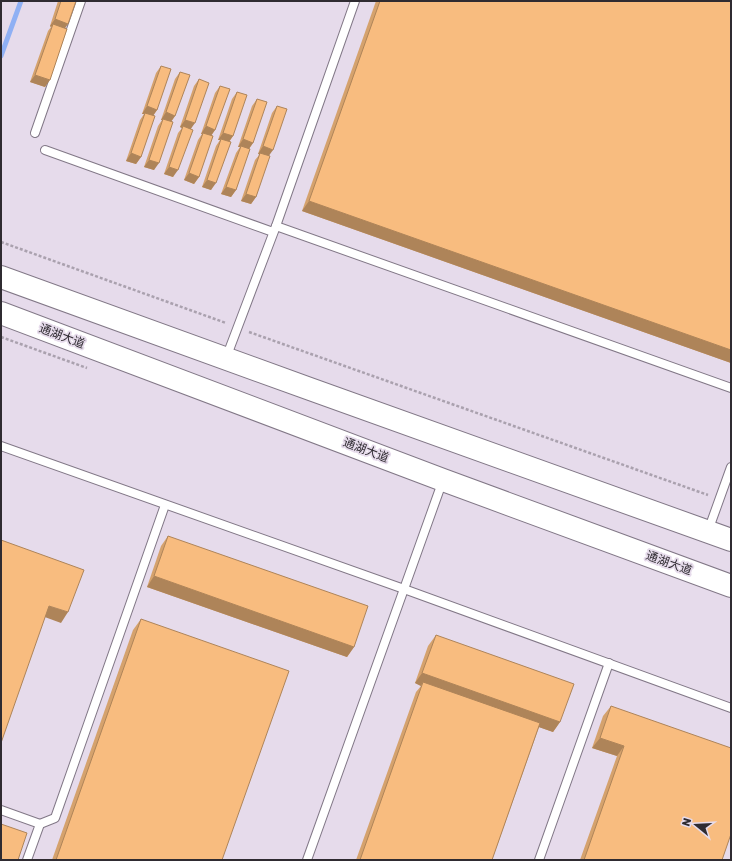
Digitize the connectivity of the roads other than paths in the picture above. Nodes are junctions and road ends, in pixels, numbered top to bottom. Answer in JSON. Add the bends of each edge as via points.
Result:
{"nodes":[{"id":1,"x":81,"y":1,"type":"edge"},
{"id":2,"x":355,"y":1,"type":"edge"},
{"id":3,"x":35,"y":133,"type":"dead end"},
{"id":4,"x":45,"y":150,"type":"dead end"},
{"id":5,"x":274,"y":229,"type":"junction"},
{"id":6,"x":1,"y":277,"type":"edge"},
{"id":7,"x":1,"y":313,"type":"edge"},
{"id":8,"x":226,"y":359,"type":"junction"},
{"id":9,"x":731,"y":388,"type":"edge"},
{"id":10,"x":1,"y":446,"type":"edge"},
{"id":11,"x":731,"y":467,"type":"edge"},
{"id":12,"x":443,"y":480,"type":"junction"},
{"id":13,"x":165,"y":505,"type":"junction"},
{"id":14,"x":708,"y":532,"type":"junction"},
{"id":15,"x":731,"y":540,"type":"edge"},
{"id":16,"x":731,"y":586,"type":"edge"},
{"id":17,"x":404,"y":589,"type":"junction"},
{"id":18,"x":609,"y":663,"type":"junction"},
{"id":19,"x":731,"y":708,"type":"edge"},
{"id":20,"x":1,"y":810,"type":"edge"},
{"id":21,"x":40,"y":824,"type":"junction"},
{"id":22,"x":27,"y":860,"type":"edge"},
{"id":23,"x":307,"y":860,"type":"edge"},
{"id":24,"x":539,"y":860,"type":"edge"}],
"edges":[{"from":1,"to":3,"type":"lane"},
{"from":2,"to":5,"type":"lane"},
{"from":4,"to":5,"type":"lane"},
{"from":5,"to":8,"type":"lane"},
{"from":5,"to":9,"type":"lane"},
{"from":6,"to":8,"type":"main road"},
{"from":7,"to":12,"type":"main road","name":"通湖大道"},
{"from":8,"to":14,"type":"main road"},
{"from":10,"to":13,"type":"lane"},
{"from":11,"to":14,"type":"lane"},
{"from":12,"to":16,"type":"main road","name":"通湖大道"},
{"from":12,"to":17,"type":"lane"},
{"from":13,"to":17,"type":"lane"},
{"from":13,"to":21,"type":"lane","via":[[55,818]]},
{"from":14,"to":15,"type":"main road"},
{"from":17,"to":18,"type":"lane"},
{"from":17,"to":23,"type":"lane"},
{"from":18,"to":19,"type":"lane"},
{"from":18,"to":24,"type":"lane"},
{"from":20,"to":21,"type":"lane"},
{"from":21,"to":22,"type":"lane"}]}
